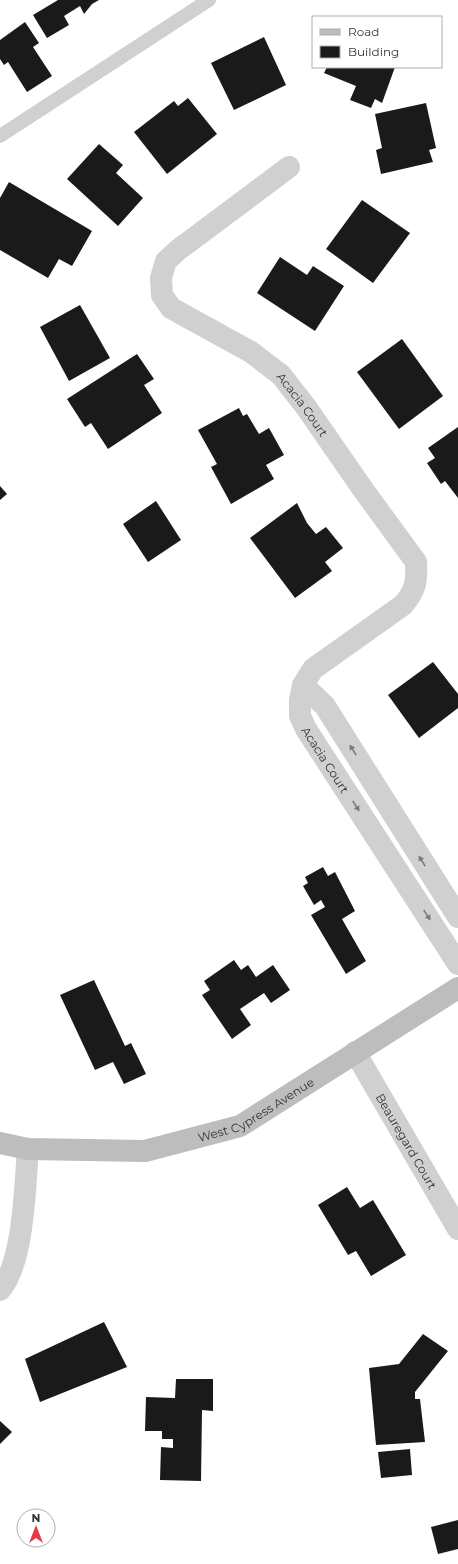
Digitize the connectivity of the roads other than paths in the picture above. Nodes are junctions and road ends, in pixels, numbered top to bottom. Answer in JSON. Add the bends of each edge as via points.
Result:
{"nodes":[{"id":1,"x":209,"y":0,"type":"edge"},
{"id":2,"x":0,"y":136,"type":"edge"},
{"id":3,"x":289,"y":167,"type":"dead end"},
{"id":4,"x":303,"y":685,"type":"junction"},
{"id":5,"x":393,"y":814,"type":"junction"},
{"id":6,"x":371,"y":828,"type":"junction"},
{"id":7,"x":458,"y":917,"type":"edge"},
{"id":8,"x":458,"y":964,"type":"edge"},
{"id":9,"x":458,"y":988,"type":"edge"},
{"id":10,"x":355,"y":1052,"type":"junction"},
{"id":11,"x":0,"y":1143,"type":"edge"},
{"id":12,"x":28,"y":1149,"type":"junction"},
{"id":13,"x":458,"y":1229,"type":"edge"},
{"id":14,"x":0,"y":1290,"type":"edge"}],
"edges":[{"from":1,"to":2,"type":"lane"},
{"from":3,"to":4,"type":"street","name":"Acacia Court","via":[[178,250],[166,261],[161,278],[162,296],[171,308],[251,352],[281,375],[416,562],[417,577],[413,594],[403,605],[313,669]]},
{"from":5,"to":4,"type":"street","one_way":true,"via":[[325,706]]},
{"from":4,"to":6,"type":"street","name":"Acacia Court","one_way":true,"via":[[300,716],[306,729]]},
{"from":5,"to":6,"type":"street"},
{"from":7,"to":5,"type":"street","one_way":true},
{"from":6,"to":8,"type":"street","name":"Acacia Court","one_way":true},
{"from":9,"to":10,"type":"main road","name":"West Cypress Avenue"},
{"from":10,"to":12,"type":"main road","name":"West Cypress Avenue","via":[[240,1126],[145,1151]]},
{"from":10,"to":13,"type":"street","name":"Beauregard Court"},
{"from":11,"to":12,"type":"main road","name":"West Cypress Avenue"},
{"from":12,"to":14,"type":"street","via":[[22,1217],[14,1263]]}]}
